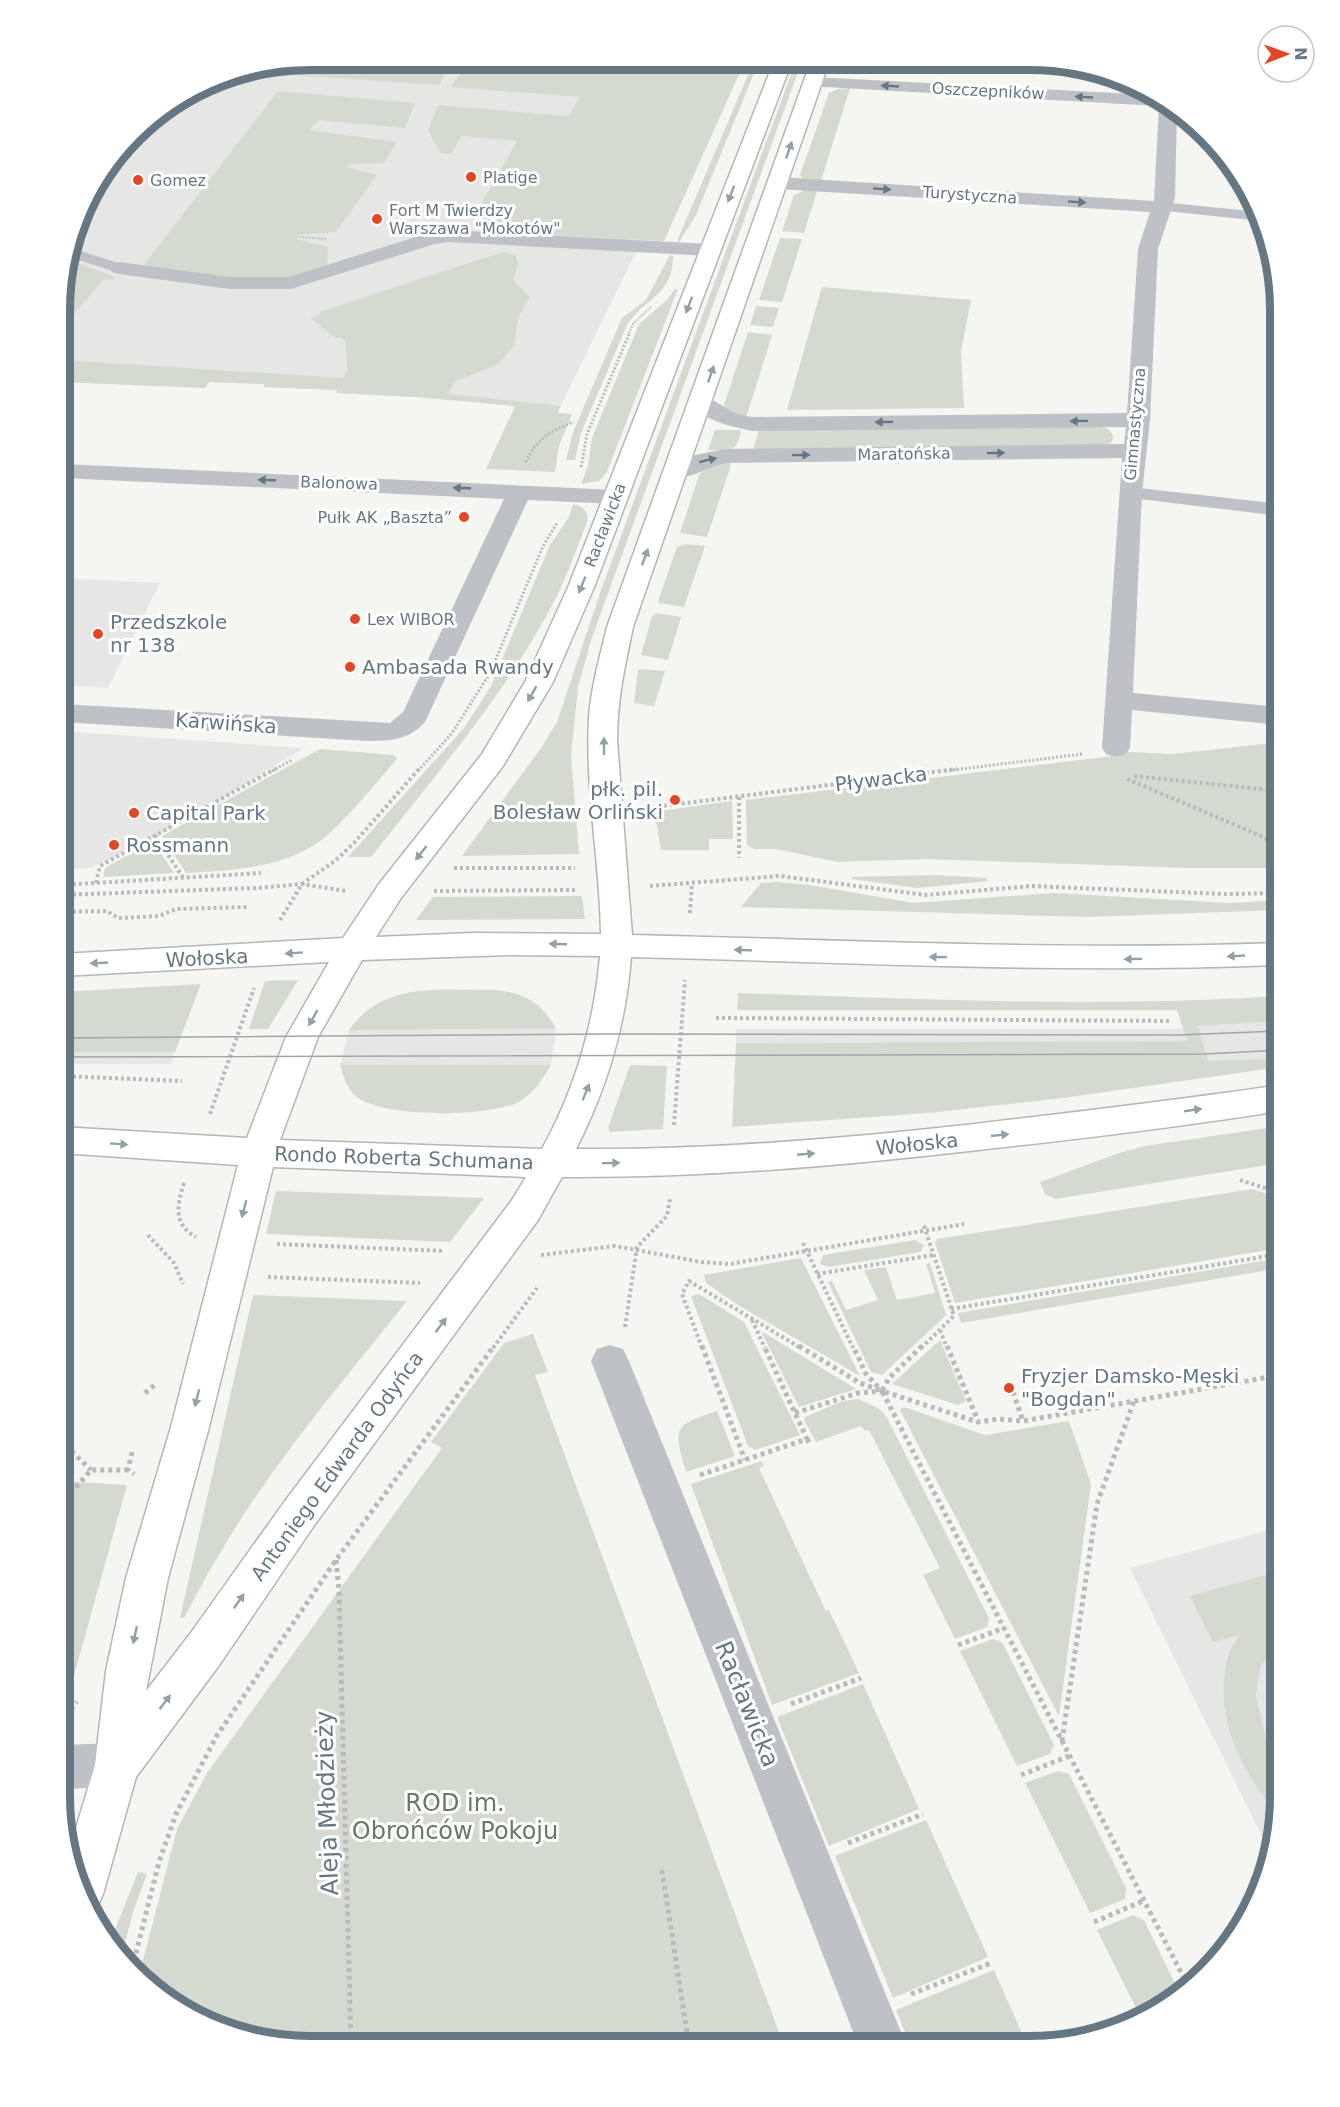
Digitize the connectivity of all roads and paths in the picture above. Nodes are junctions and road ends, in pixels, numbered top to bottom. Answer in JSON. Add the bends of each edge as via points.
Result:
{"nodes":[{"id":1,"x":780,"y":70,"type":"edge"},
{"id":2,"x":816,"y":72,"type":"edge"},
{"id":3,"x":1144,"y":99,"type":"edge"},
{"id":4,"x":1168,"y":114,"type":"edge"},
{"id":5,"x":778,"y":183,"type":"junction"},
{"id":6,"x":1161,"y":207,"type":"junction"},
{"id":7,"x":1250,"y":216,"type":"edge"},
{"id":8,"x":710,"y":250,"type":"junction"},
{"id":9,"x":77,"y":254,"type":"edge"},
{"id":10,"x":119,"y":268,"type":"joint"},
{"id":11,"x":654,"y":305,"type":"dead end"},
{"id":12,"x":700,"y":402,"type":"junction"},
{"id":13,"x":1138,"y":420,"type":"junction"},
{"id":14,"x":574,"y":422,"type":"dead end"},
{"id":15,"x":1134,"y":451,"type":"junction"},
{"id":16,"x":526,"y":465,"type":"dead end"},
{"id":17,"x":580,"y":468,"type":"dead end"},
{"id":18,"x":70,"y":471,"type":"edge"},
{"id":19,"x":676,"y":472,"type":"junction"},
{"id":20,"x":520,"y":491,"type":"junction"},
{"id":21,"x":1130,"y":493,"type":"junction"},
{"id":22,"x":616,"y":497,"type":"junction"},
{"id":23,"x":1270,"y":509,"type":"edge"},
{"id":24,"x":1120,"y":700,"type":"junction"},
{"id":25,"x":70,"y":713,"type":"edge"},
{"id":26,"x":1270,"y":715,"type":"edge"},
{"id":27,"x":1116,"y":748,"type":"joint"},
{"id":28,"x":296,"y":758,"type":"dead end"},
{"id":29,"x":1270,"y":790,"type":"edge"},
{"id":30,"x":739,"y":797,"type":"junction"},
{"id":31,"x":645,"y":808,"type":"dead end"},
{"id":32,"x":155,"y":835,"type":"junction"},
{"id":33,"x":1270,"y":842,"type":"edge"},
{"id":34,"x":739,"y":858,"type":"dead end"},
{"id":35,"x":449,"y":868,"type":"dead end"},
{"id":36,"x":585,"y":868,"type":"dead end"},
{"id":37,"x":261,"y":873,"type":"dead end"},
{"id":38,"x":184,"y":879,"type":"junction"},
{"id":39,"x":96,"y":883,"type":"junction"},
{"id":40,"x":692,"y":883,"type":"junction"},
{"id":41,"x":70,"y":884,"type":"edge"},
{"id":42,"x":652,"y":886,"type":"dead end"},
{"id":43,"x":586,"y":890,"type":"dead end"},
{"id":44,"x":348,"y":891,"type":"dead end"},
{"id":45,"x":433,"y":891,"type":"dead end"},
{"id":46,"x":1270,"y":893,"type":"edge"},
{"id":47,"x":70,"y":895,"type":"edge"},
{"id":48,"x":248,"y":907,"type":"dead end"},
{"id":49,"x":690,"y":907,"type":"dead end"},
{"id":50,"x":70,"y":912,"type":"edge"},
{"id":51,"x":616,"y":946,"type":"junction"},
{"id":52,"x":352,"y":949,"type":"junction"},
{"id":53,"x":1270,"y":954,"type":"edge"},
{"id":54,"x":70,"y":965,"type":"edge"},
{"id":55,"x":258,"y":978,"type":"dead end"},
{"id":56,"x":684,"y":988,"type":"dead end"},
{"id":57,"x":716,"y":1018,"type":"dead end"},
{"id":58,"x":1171,"y":1021,"type":"dead end"},
{"id":59,"x":70,"y":1076,"type":"edge"},
{"id":60,"x":182,"y":1081,"type":"dead end"},
{"id":61,"x":1270,"y":1099,"type":"edge"},
{"id":62,"x":212,"y":1107,"type":"dead end"},
{"id":63,"x":674,"y":1132,"type":"dead end"},
{"id":64,"x":70,"y":1141,"type":"edge"},
{"id":65,"x":259,"y":1152,"type":"junction"},
{"id":66,"x":553,"y":1164,"type":"junction"},
{"id":67,"x":1240,"y":1180,"type":"dead end"},
{"id":68,"x":1270,"y":1190,"type":"edge"},
{"id":69,"x":177,"y":1203,"type":"dead end"},
{"id":70,"x":669,"y":1208,"type":"dead end"},
{"id":71,"x":923,"y":1223,"type":"dead end"},
{"id":72,"x":964,"y":1224,"type":"dead end"},
{"id":73,"x":926,"y":1231,"type":"junction"},
{"id":74,"x":148,"y":1234,"type":"dead end"},
{"id":75,"x":198,"y":1238,"type":"dead end"},
{"id":76,"x":803,"y":1243,"type":"dead end"},
{"id":77,"x":270,"y":1244,"type":"dead end"},
{"id":78,"x":637,"y":1247,"type":"junction"},
{"id":79,"x":447,"y":1251,"type":"dead end"},
{"id":80,"x":807,"y":1251,"type":"junction"},
{"id":81,"x":547,"y":1255,"type":"dead end"},
{"id":82,"x":933,"y":1255,"type":"junction"},
{"id":83,"x":1270,"y":1256,"type":"edge"},
{"id":84,"x":817,"y":1274,"type":"junction"},
{"id":85,"x":264,"y":1276,"type":"dead end"},
{"id":86,"x":423,"y":1284,"type":"dead end"},
{"id":87,"x":184,"y":1288,"type":"dead end"},
{"id":88,"x":537,"y":1288,"type":"dead end"},
{"id":89,"x":951,"y":1309,"type":"junction"},
{"id":90,"x":752,"y":1320,"type":"junction"},
{"id":91,"x":940,"y":1330,"type":"junction"},
{"id":92,"x":610,"y":1361,"type":"joint"},
{"id":93,"x":1270,"y":1377,"type":"edge"},
{"id":94,"x":161,"y":1380,"type":"dead end"},
{"id":95,"x":882,"y":1391,"type":"junction"},
{"id":96,"x":1013,"y":1392,"type":"dead end"},
{"id":97,"x":145,"y":1393,"type":"dead end"},
{"id":98,"x":1134,"y":1401,"type":"junction"},
{"id":99,"x":795,"y":1413,"type":"junction"},
{"id":100,"x":1023,"y":1421,"type":"junction"},
{"id":101,"x":978,"y":1422,"type":"junction"},
{"id":102,"x":807,"y":1439,"type":"junction"},
{"id":103,"x":810,"y":1444,"type":"dead end"},
{"id":104,"x":70,"y":1450,"type":"edge"},
{"id":105,"x":745,"y":1460,"type":"junction"},
{"id":106,"x":91,"y":1470,"type":"junction"},
{"id":107,"x":128,"y":1470,"type":"dead end"},
{"id":108,"x":660,"y":1488,"type":"junction"},
{"id":109,"x":70,"y":1494,"type":"edge"},
{"id":110,"x":336,"y":1560,"type":"junction"},
{"id":111,"x":1004,"y":1628,"type":"junction"},
{"id":112,"x":958,"y":1645,"type":"dead end"},
{"id":113,"x":861,"y":1678,"type":"dead end"},
{"id":114,"x":753,"y":1719,"type":"junction"},
{"id":115,"x":1062,"y":1742,"type":"junction"},
{"id":116,"x":1069,"y":1756,"type":"junction"},
{"id":117,"x":117,"y":1765,"type":"junction"},
{"id":118,"x":70,"y":1767,"type":"edge"},
{"id":119,"x":1021,"y":1775,"type":"dead end"},
{"id":120,"x":923,"y":1814,"type":"dead end"},
{"id":121,"x":809,"y":1859,"type":"junction"},
{"id":122,"x":662,"y":1870,"type":"dead end"},
{"id":123,"x":85,"y":1878,"type":"edge"},
{"id":124,"x":1143,"y":1900,"type":"junction"},
{"id":125,"x":1094,"y":1922,"type":"dead end"},
{"id":126,"x":134,"y":1959,"type":"edge"},
{"id":127,"x":991,"y":1963,"type":"dead end"},
{"id":128,"x":1185,"y":1980,"type":"edge"},
{"id":129,"x":876,"y":2028,"type":"edge"},
{"id":130,"x":351,"y":2037,"type":"edge"},
{"id":131,"x":688,"y":2037,"type":"edge"}],
"edges":[{"from":1,"to":8,"type":"main road","name":"Racławicka","one_way":true},
{"from":3,"to":2,"type":"street","name":"Oszczepników","one_way":true},
{"from":5,"to":2,"type":"main road","one_way":true},
{"from":4,"to":6,"type":"street","name":"Gimnastyczna","via":[[1165,198]]},
{"from":5,"to":6,"type":"street","name":"Turystyczna","one_way":true},
{"from":12,"to":5,"type":"main road","one_way":true},
{"from":6,"to":7,"type":"lane"},
{"from":6,"to":13,"type":"street","name":"Gimnastyczna","via":[[1148,249]]},
{"from":8,"to":10,"type":"street","via":[[448,236],[291,283],[230,283]]},
{"from":8,"to":22,"type":"main road","name":"Racławicka","one_way":true},
{"from":9,"to":10,"type":"lane"},
{"from":11,"to":17,"type":"path","via":[[633,324],[587,434]]},
{"from":13,"to":12,"type":"street","name":"Maratońska","one_way":true,"via":[[752,424],[728,419]]},
{"from":12,"to":19,"type":"main road"},
{"from":13,"to":15,"type":"street","name":"Gimnastyczna"},
{"from":14,"to":16,"type":"path","via":[[554,429],[539,442]]},
{"from":19,"to":15,"type":"street","name":"Maratońska","one_way":true,"via":[[726,456]]},
{"from":15,"to":21,"type":"street","name":"Gimnastyczna"},
{"from":20,"to":18,"type":"street","name":"Balonowa","one_way":true},
{"from":51,"to":19,"type":"main road","one_way":true,"via":[[604,781],[605,698],[620,627]]},
{"from":20,"to":22,"type":"street","name":"Balonowa"},
{"from":20,"to":25,"type":"street","name":"Karwińska","via":[[415,716],[405,727],[392,732]]},
{"from":21,"to":23,"type":"lane"},
{"from":21,"to":24,"type":"street","name":"Gimnastyczna"},
{"from":22,"to":52,"type":"main road","name":"Racławicka","one_way":true,"via":[[567,622],[517,721],[450,817],[390,891]]},
{"from":24,"to":26,"type":"street"},
{"from":24,"to":27,"type":"street","name":"Gimnastyczna"},
{"from":27,"to":30,"type":"path","name":"Pływacka"},
{"from":28,"to":32,"type":"path"},
{"from":29,"to":33,"type":"path","via":[[1118,774]]},
{"from":30,"to":31,"type":"path","name":"Pływacka"},
{"from":30,"to":34,"type":"path"},
{"from":32,"to":38,"type":"path"},
{"from":32,"to":39,"type":"path","via":[[100,866]]},
{"from":35,"to":36,"type":"path"},
{"from":37,"to":38,"type":"path"},
{"from":38,"to":39,"type":"path"},
{"from":39,"to":41,"type":"path"},
{"from":40,"to":42,"type":"path"},
{"from":40,"to":46,"type":"path","via":[[780,876],[926,895],[1031,886]]},
{"from":40,"to":49,"type":"path"},
{"from":43,"to":45,"type":"path"},
{"from":44,"to":47,"type":"path","via":[[302,884]]},
{"from":48,"to":50,"type":"path","via":[[176,909],[159,916],[118,918],[107,911]]},
{"from":51,"to":52,"type":"main road","one_way":true},
{"from":53,"to":51,"type":"main road","one_way":true,"via":[[1101,960]]},
{"from":66,"to":51,"type":"main road","name":"Rondo Roberta Schumana","one_way":true,"via":[[600,1056],[610,1010]]},
{"from":52,"to":54,"type":"main road","name":"Wołoska","one_way":true},
{"from":52,"to":65,"type":"main road","name":"Rondo Roberta Schumana","one_way":true,"via":[[302,1037]]},
{"from":55,"to":62,"type":"path"},
{"from":56,"to":63,"type":"path"},
{"from":57,"to":58,"type":"path"},
{"from":59,"to":60,"type":"path"},
{"from":66,"to":61,"type":"main road","name":"Wołoska","one_way":true,"via":[[711,1161],[861,1150]]},
{"from":64,"to":65,"type":"main road","one_way":true},
{"from":65,"to":66,"type":"main road","name":"Rondo Roberta Schumana"},
{"from":65,"to":117,"type":"main road","name":"Antoniego Edwarda Odyńca","one_way":true,"via":[[190,1427],[147,1578],[127,1671]]},
{"from":117,"to":66,"type":"main road","name":"Antoniego Edwarda Odyńca","one_way":true,"via":[[470,1286]]},
{"from":67,"to":68,"type":"path"},
{"from":69,"to":75,"type":"path","via":[[178,1222],[187,1234]]},
{"from":70,"to":78,"type":"path","via":[[667,1216]]},
{"from":71,"to":73,"type":"path"},
{"from":72,"to":73,"type":"path"},
{"from":73,"to":80,"type":"path"},
{"from":73,"to":82,"type":"path"},
{"from":74,"to":87,"type":"path","via":[[180,1272]]},
{"from":76,"to":80,"type":"path"},
{"from":77,"to":79,"type":"path"},
{"from":78,"to":80,"type":"path","via":[[712,1264]]},
{"from":78,"to":81,"type":"path","via":[[593,1246]]},
{"from":78,"to":92,"type":"path","via":[[624,1331]]},
{"from":80,"to":84,"type":"path"},
{"from":82,"to":84,"type":"path"},
{"from":82,"to":89,"type":"path"},
{"from":83,"to":89,"type":"path"},
{"from":84,"to":95,"type":"path","via":[[866,1374]]},
{"from":85,"to":86,"type":"path"},
{"from":88,"to":110,"type":"path"},
{"from":89,"to":91,"type":"path","via":[[954,1316]]},
{"from":90,"to":95,"type":"path","via":[[860,1383]]},
{"from":90,"to":99,"type":"path"},
{"from":90,"to":105,"type":"path","via":[[689,1281],[682,1294]]},
{"from":91,"to":95,"type":"path","via":[[889,1378]]},
{"from":91,"to":101,"type":"path"},
{"from":92,"to":108,"type":"street","name":"Racławicka"},
{"from":93,"to":98,"type":"path"},
{"from":94,"to":97,"type":"path"},
{"from":95,"to":99,"type":"path","via":[[858,1393]]},
{"from":95,"to":101,"type":"path"},
{"from":95,"to":111,"type":"path"},
{"from":96,"to":100,"type":"path"},
{"from":98,"to":100,"type":"path"},
{"from":98,"to":115,"type":"path","via":[[1097,1504]]},
{"from":99,"to":102,"type":"path"},
{"from":100,"to":101,"type":"path"},
{"from":102,"to":103,"type":"path"},
{"from":102,"to":105,"type":"path"},
{"from":104,"to":106,"type":"path"},
{"from":105,"to":108,"type":"path"},
{"from":106,"to":107,"type":"path"},
{"from":106,"to":109,"type":"path"},
{"from":108,"to":114,"type":"street","name":"Racławicka"},
{"from":110,"to":126,"type":"path","via":[[216,1737],[176,1814],[159,1862]]},
{"from":110,"to":130,"type":"path","name":"Aleja Młodzieży"},
{"from":111,"to":112,"type":"path"},
{"from":111,"to":115,"type":"path"},
{"from":113,"to":114,"type":"path"},
{"from":114,"to":121,"type":"street","name":"Racławicka"},
{"from":115,"to":116,"type":"path"},
{"from":116,"to":119,"type":"path"},
{"from":116,"to":124,"type":"path"},
{"from":117,"to":118,"type":"street"},
{"from":117,"to":123,"type":"main road","name":"Antoniego Edwarda Odyńca"},
{"from":120,"to":121,"type":"path"},
{"from":121,"to":129,"type":"street","name":"Racławicka"},
{"from":122,"to":131,"type":"path"},
{"from":124,"to":125,"type":"path"},
{"from":124,"to":128,"type":"path"},
{"from":127,"to":129,"type":"path"}]}
